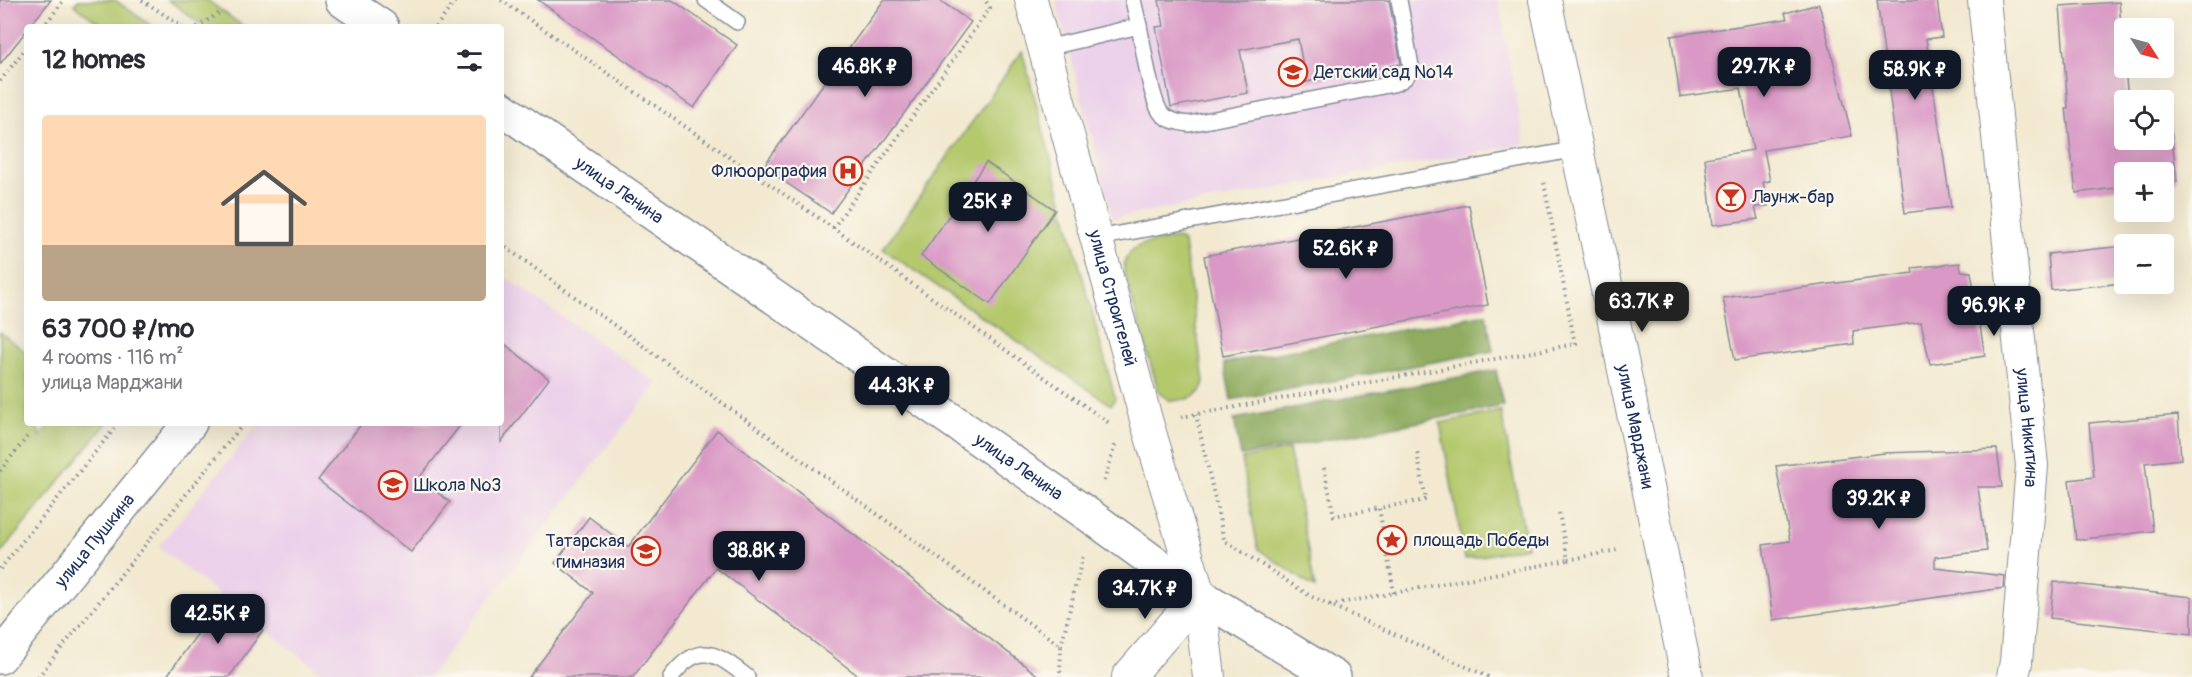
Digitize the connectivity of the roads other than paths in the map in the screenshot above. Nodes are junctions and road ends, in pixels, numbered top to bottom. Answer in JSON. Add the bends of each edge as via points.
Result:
{"nodes":[{"id":1,"x":342,"y":0,"type":"edge"},
{"id":2,"x":706,"y":0,"type":"edge"},
{"id":3,"x":1031,"y":0,"type":"edge"},
{"id":4,"x":1133,"y":0,"type":"edge"},
{"id":5,"x":1399,"y":0,"type":"edge"},
{"id":6,"x":1545,"y":0,"type":"edge"},
{"id":7,"x":1984,"y":0,"type":"edge"},
{"id":8,"x":737,"y":22,"type":"dead end"},
{"id":9,"x":378,"y":24,"type":"edge"},
{"id":10,"x":1139,"y":26,"type":"junction"},
{"id":11,"x":1046,"y":48,"type":"junction"},
{"id":12,"x":504,"y":110,"type":"edge"},
{"id":13,"x":1577,"y":149,"type":"junction"},
{"id":14,"x":1097,"y":238,"type":"junction"},
{"id":15,"x":188,"y":426,"type":"edge"},
{"id":16,"x":1199,"y":595,"type":"junction"},
{"id":17,"x":0,"y":657,"type":"edge"},
{"id":18,"x":671,"y":677,"type":"edge"},
{"id":19,"x":747,"y":677,"type":"edge"},
{"id":20,"x":1128,"y":677,"type":"edge"},
{"id":21,"x":1209,"y":677,"type":"edge"},
{"id":22,"x":1334,"y":677,"type":"edge"},
{"id":23,"x":1687,"y":677,"type":"edge"},
{"id":24,"x":2013,"y":677,"type":"edge"}],
"edges":[{"from":1,"to":9,"type":"main road"},
{"from":2,"to":8,"type":"lane"},
{"from":3,"to":11,"type":"street","name":"улица Строителей"},
{"from":4,"to":10,"type":"lane"},
{"from":5,"to":10,"type":"lane","via":[[1411,66],[1402,81],[1189,124],[1162,114],[1155,103]]},
{"from":6,"to":13,"type":"street","name":"улица Марджани"},
{"from":7,"to":24,"type":"street","name":"улица Никитина","via":[[2032,466]]},
{"from":10,"to":11,"type":"lane"},
{"from":11,"to":14,"type":"street","name":"улица Строителей"},
{"from":12,"to":16,"type":"main road","name":"улица Ленина"},
{"from":13,"to":14,"type":"lane"},
{"from":13,"to":23,"type":"street","name":"улица Марджани"},
{"from":14,"to":16,"type":"street","name":"улица Строителей"},
{"from":15,"to":17,"type":"main road","name":"улица Пушкина"},
{"from":16,"to":20,"type":"street"},
{"from":16,"to":21,"type":"street","name":"улица Строителей"},
{"from":16,"to":22,"type":"main road","name":"улица Ленина"},
{"from":18,"to":19,"type":"lane","via":[[688,658],[708,654],[726,661]]}]}
